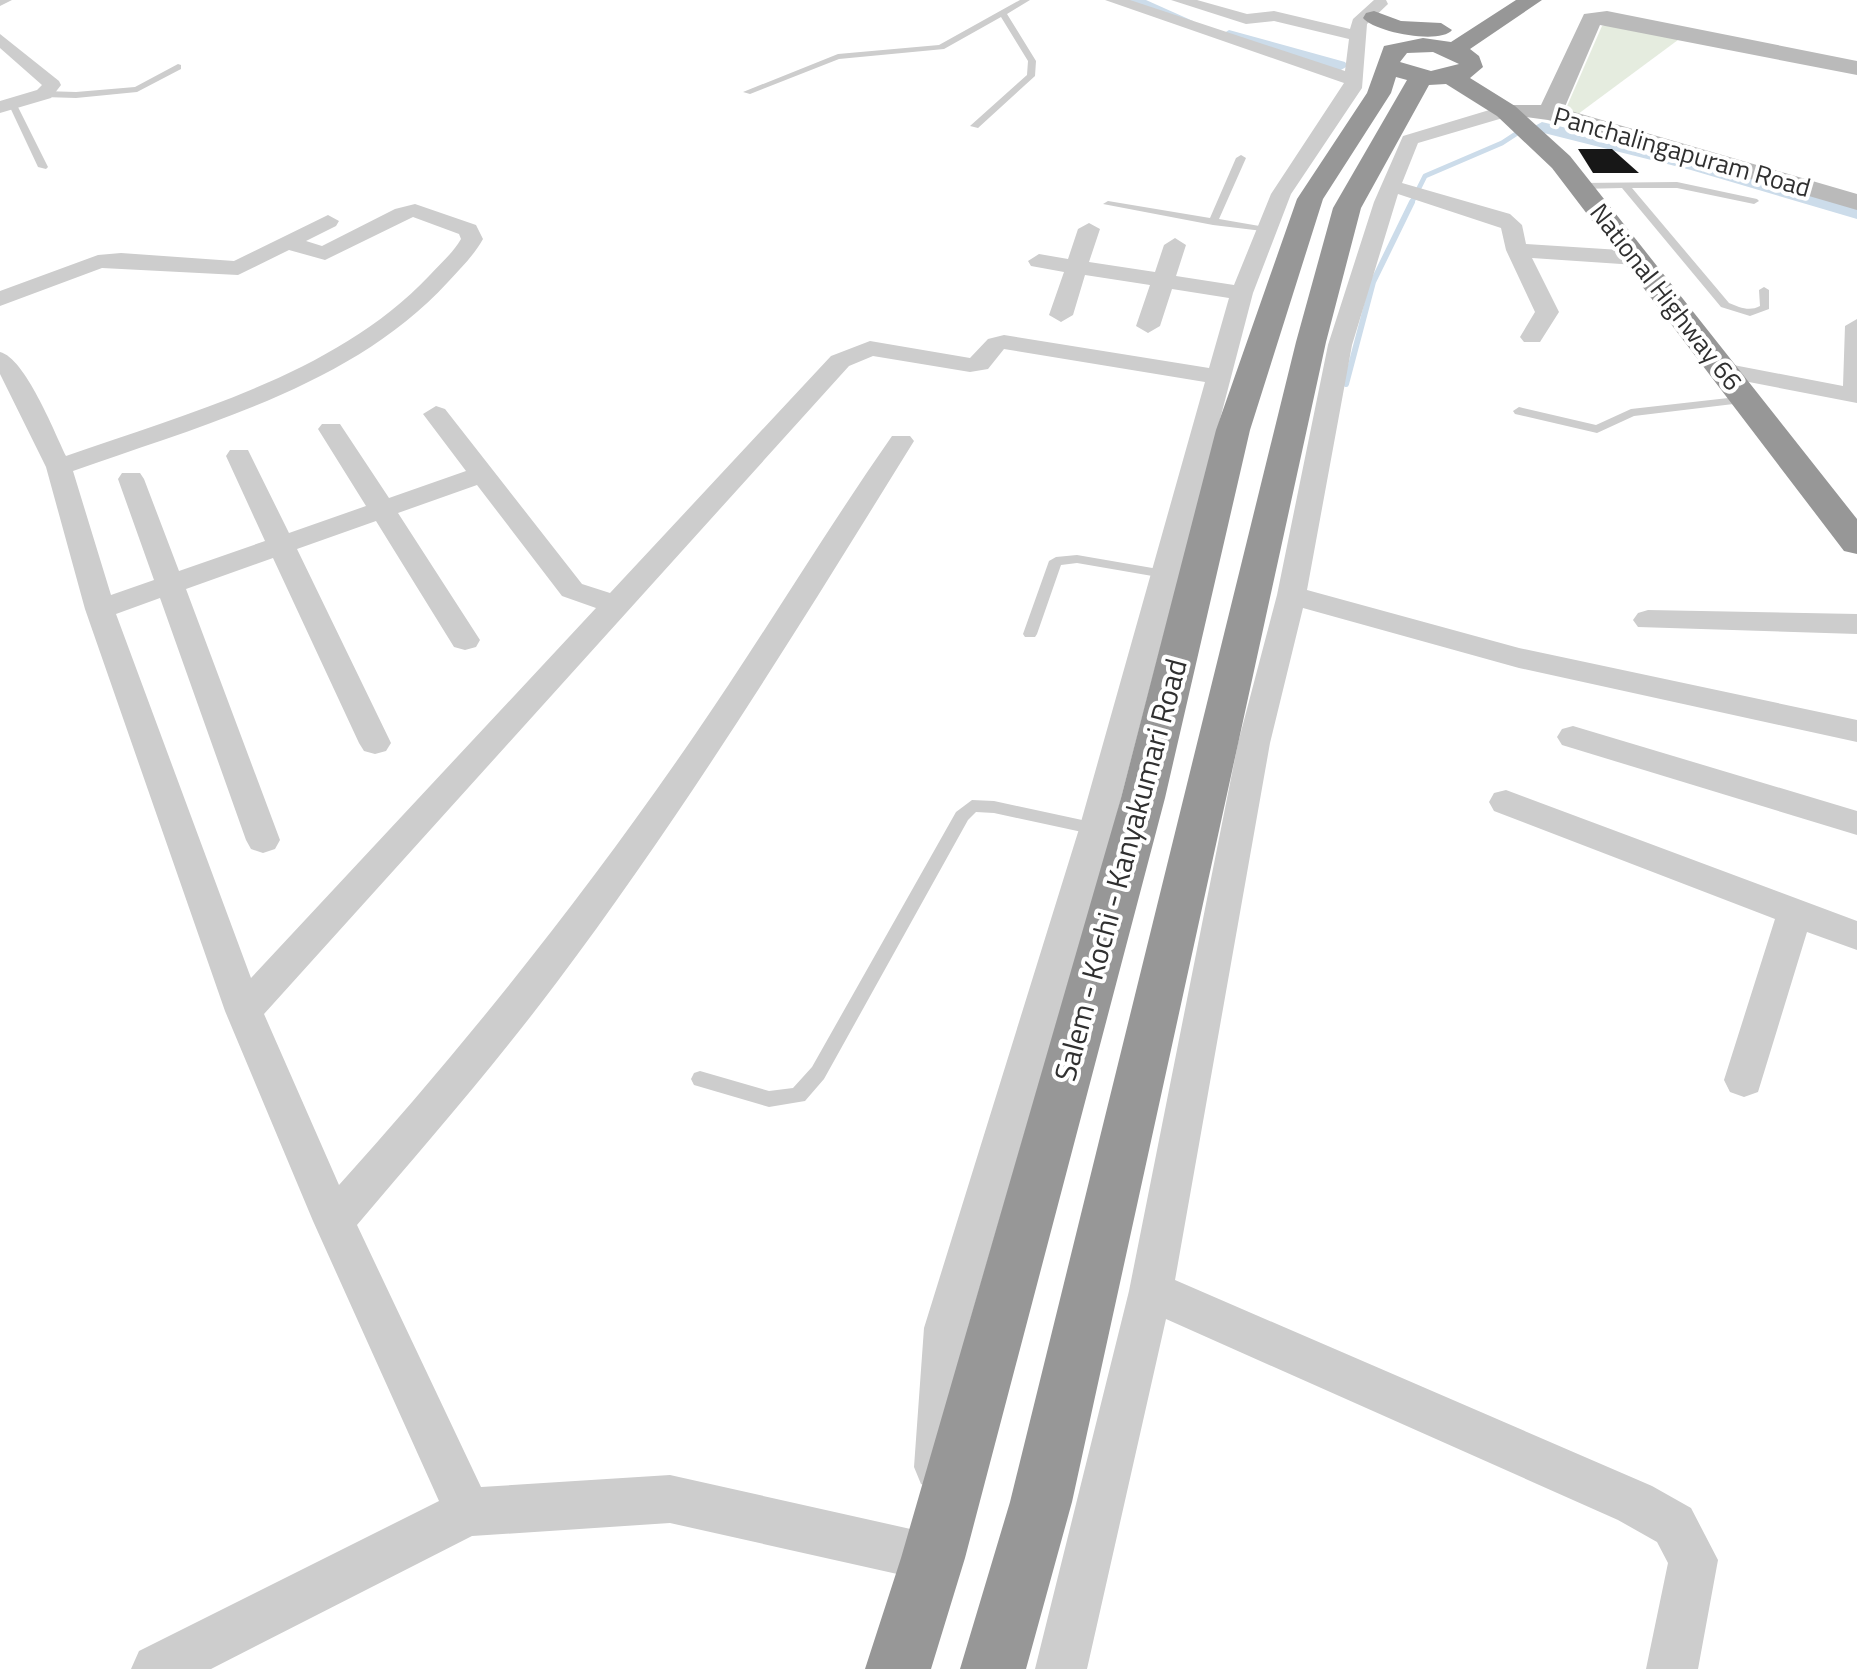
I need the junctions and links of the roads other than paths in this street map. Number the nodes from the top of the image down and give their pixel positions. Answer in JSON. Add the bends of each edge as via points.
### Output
{"nodes":[{"id":1,"x":1026,"y":0,"type":"edge"},
{"id":2,"x":1113,"y":0,"type":"edge"},
{"id":3,"x":1179,"y":0,"type":"edge"},
{"id":4,"x":1502,"y":0,"type":"edge"},
{"id":5,"x":1531,"y":0,"type":"edge"},
{"id":6,"x":1002,"y":12,"type":"junction"},
{"id":7,"x":1373,"y":15,"type":"edge"},
{"id":8,"x":1485,"y":29,"type":"junction"},
{"id":9,"x":0,"y":39,"type":"edge"},
{"id":10,"x":1414,"y":65,"type":"junction"},
{"id":11,"x":178,"y":67,"type":"dead end"},
{"id":12,"x":1857,"y":68,"type":"edge"},
{"id":13,"x":747,"y":92,"type":"dead end"},
{"id":14,"x":44,"y":94,"type":"junction"},
{"id":15,"x":6,"y":105,"type":"edge"},
{"id":16,"x":1501,"y":107,"type":"junction"},
{"id":17,"x":1550,"y":113,"type":"junction"},
{"id":18,"x":975,"y":126,"type":"dead end"},
{"id":19,"x":1241,"y":158,"type":"dead end"},
{"id":20,"x":43,"y":167,"type":"dead end"},
{"id":21,"x":1624,"y":185,"type":"junction"},
{"id":22,"x":1391,"y":186,"type":"junction"},
{"id":23,"x":1580,"y":186,"type":"junction"},
{"id":24,"x":1754,"y":201,"type":"dead end"},
{"id":25,"x":1857,"y":202,"type":"edge"},
{"id":26,"x":1108,"y":204,"type":"dead end"},
{"id":27,"x":328,"y":221,"type":"dead end"},
{"id":28,"x":1213,"y":222,"type":"junction"},
{"id":29,"x":1089,"y":229,"type":"dead end"},
{"id":30,"x":1267,"y":230,"type":"junction"},
{"id":31,"x":287,"y":243,"type":"junction"},
{"id":32,"x":1175,"y":245,"type":"dead end"},
{"id":33,"x":1517,"y":250,"type":"junction"},
{"id":34,"x":1636,"y":258,"type":"junction"},
{"id":35,"x":1039,"y":261,"type":"dead end"},
{"id":36,"x":1079,"y":266,"type":"junction"},
{"id":37,"x":1165,"y":280,"type":"junction"},
{"id":38,"x":1764,"y":290,"type":"dead end"},
{"id":39,"x":1242,"y":293,"type":"junction"},
{"id":40,"x":0,"y":299,"type":"edge"},
{"id":41,"x":1061,"y":315,"type":"dead end"},
{"id":42,"x":1148,"y":326,"type":"dead end"},
{"id":43,"x":1857,"y":326,"type":"edge"},
{"id":44,"x":1532,"y":337,"type":"dead end"},
{"id":45,"x":0,"y":359,"type":"edge"},
{"id":46,"x":1723,"y":370,"type":"junction"},
{"id":47,"x":1221,"y":377,"type":"junction"},
{"id":48,"x":1856,"y":396,"type":"edge"},
{"id":49,"x":1746,"y":400,"type":"junction"},
{"id":50,"x":1519,"y":411,"type":"dead end"},
{"id":51,"x":436,"y":414,"type":"dead end"},
{"id":52,"x":331,"y":429,"type":"dead end"},
{"id":53,"x":901,"y":441,"type":"dead end"},
{"id":54,"x":239,"y":456,"type":"dead end"},
{"id":55,"x":59,"y":467,"type":"junction"},
{"id":56,"x":481,"y":475,"type":"junction"},
{"id":57,"x":131,"y":479,"type":"dead end"},
{"id":58,"x":383,"y":509,"type":"junction"},
{"id":59,"x":1857,"y":543,"type":"edge"},
{"id":60,"x":281,"y":544,"type":"junction"},
{"id":61,"x":1164,"y":574,"type":"junction"},
{"id":62,"x":169,"y":582,"type":"junction"},
{"id":63,"x":1292,"y":595,"type":"junction"},
{"id":64,"x":617,"y":605,"type":"junction"},
{"id":65,"x":100,"y":609,"type":"junction"},
{"id":66,"x":1648,"y":620,"type":"dead end"},
{"id":67,"x":1857,"y":624,"type":"edge"},
{"id":68,"x":1030,"y":634,"type":"dead end"},
{"id":69,"x":465,"y":640,"type":"dead end"},
{"id":70,"x":1857,"y":731,"type":"edge"},
{"id":71,"x":1573,"y":737,"type":"dead end"},
{"id":72,"x":375,"y":743,"type":"dead end"},
{"id":73,"x":1506,"y":802,"type":"dead end"},
{"id":74,"x":1857,"y":823,"type":"edge"},
{"id":75,"x":1096,"y":829,"type":"junction"},
{"id":76,"x":263,"y":840,"type":"dead end"},
{"id":77,"x":1795,"y":913,"type":"junction"},
{"id":78,"x":1857,"y":936,"type":"edge"},
{"id":79,"x":244,"y":1011,"type":"junction"},
{"id":80,"x":700,"y":1079,"type":"dead end"},
{"id":81,"x":1744,"y":1080,"type":"dead end"},
{"id":82,"x":334,"y":1221,"type":"junction"},
{"id":83,"x":1151,"y":1291,"type":"junction"},
{"id":84,"x":468,"y":1512,"type":"junction"},
{"id":85,"x":933,"y":1558,"type":"junction"},
{"id":86,"x":157,"y":1669,"type":"edge"},
{"id":87,"x":898,"y":1669,"type":"edge"},
{"id":88,"x":993,"y":1669,"type":"edge"},
{"id":89,"x":1061,"y":1669,"type":"edge"},
{"id":90,"x":1672,"y":1669,"type":"edge"}],
"edges":[{"from":1,"to":6,"type":"lane"},
{"from":2,"to":10,"type":"street"},
{"from":3,"to":7,"type":"street","via":[[1246,19]]},
{"from":4,"to":10,"type":"highway"},
{"from":5,"to":8,"type":"highway"},
{"from":6,"to":13,"type":"lane","via":[[941,47],[838,57]]},
{"from":6,"to":18,"type":"lane","via":[[1032,61],[1031,76]]},
{"from":7,"to":10,"type":"street"},
{"from":7,"to":10,"type":"highway","via":[[1379,34]]},
{"from":7,"to":10,"type":"highway","via":[[1411,29]]},
{"from":8,"to":10,"type":"highway"},
{"from":8,"to":16,"type":"highway"},
{"from":9,"to":14,"type":"street","via":[[52,85]]},
{"from":10,"to":16,"type":"highway","name":"National Highway 66"},
{"from":10,"to":16,"type":"highway"},
{"from":10,"to":30,"type":"street","via":[[1353,88],[1281,194]]},
{"from":10,"to":85,"type":"highway","name":"Salem - Kochi - Kanyakumari Road","via":[[1310,199],[1233,430],[1143,798]]},
{"from":10,"to":88,"type":"highway","name":"Salem - Kochi - Kanyakumari Road","via":[[1347,208],[1311,342],[1041,1502]]},
{"from":11,"to":14,"type":"lane","via":[[137,89]]},
{"from":12,"to":17,"type":"street","via":[[1592,19]]},
{"from":14,"to":15,"type":"street"},
{"from":15,"to":20,"type":"lane"},
{"from":16,"to":17,"type":"street","name":"Panchalingapuram Road"},
{"from":16,"to":22,"type":"street","via":[[1478,121],[1430,129],[1410,140]]},
{"from":16,"to":23,"type":"highway","name":"National Highway 66"},
{"from":17,"to":25,"type":"street","name":"Panchalingapuram Road"},
{"from":19,"to":28,"type":"lane"},
{"from":21,"to":23,"type":"lane"},
{"from":21,"to":24,"type":"lane","via":[[1688,187]]},
{"from":21,"to":38,"type":"lane","via":[[1725,305],[1750,313],[1761,310]]},
{"from":22,"to":33,"type":"street","via":[[1502,219],[1511,225]]},
{"from":22,"to":63,"type":"street","via":[[1340,345]]},
{"from":23,"to":34,"type":"highway","name":"National Highway 66"},
{"from":26,"to":28,"type":"lane"},
{"from":27,"to":31,"type":"street"},
{"from":28,"to":30,"type":"lane"},
{"from":29,"to":36,"type":"street"},
{"from":30,"to":39,"type":"street"},
{"from":31,"to":40,"type":"street","via":[[226,269],[98,262]]},
{"from":31,"to":55,"type":"street","via":[[325,253],[415,210],[468,230],[472,239],[411,307],[332,359],[230,405]]},
{"from":32,"to":37,"type":"street"},
{"from":33,"to":34,"type":"street"},
{"from":33,"to":44,"type":"street","via":[[1547,312]]},
{"from":34,"to":46,"type":"highway","name":"National Highway 66"},
{"from":35,"to":36,"type":"street"},
{"from":36,"to":37,"type":"street"},
{"from":36,"to":41,"type":"street"},
{"from":37,"to":39,"type":"street"},
{"from":37,"to":42,"type":"street"},
{"from":39,"to":47,"type":"street"},
{"from":43,"to":48,"type":"street"},
{"from":45,"to":55,"type":"street"},
{"from":46,"to":48,"type":"street"},
{"from":46,"to":49,"type":"highway","name":"National Highway 66"},
{"from":47,"to":61,"type":"street"},
{"from":47,"to":64,"type":"street","via":[[1017,343],[996,344],[979,364],[970,365],[889,350],[855,352],[840,361]]},
{"from":49,"to":50,"type":"lane","via":[[1631,413],[1597,429]]},
{"from":49,"to":59,"type":"highway","name":"National Highway 66"},
{"from":51,"to":56,"type":"street"},
{"from":52,"to":58,"type":"street"},
{"from":53,"to":82,"type":"street","via":[[745,689],[619,870],[489,1043]]},
{"from":54,"to":60,"type":"street"},
{"from":55,"to":65,"type":"street"},
{"from":56,"to":58,"type":"street"},
{"from":56,"to":64,"type":"street","via":[[572,590]]},
{"from":57,"to":62,"type":"street"},
{"from":58,"to":60,"type":"street"},
{"from":58,"to":69,"type":"street"},
{"from":60,"to":62,"type":"street"},
{"from":60,"to":72,"type":"street"},
{"from":61,"to":68,"type":"lane","via":[[1077,559],[1056,561]]},
{"from":61,"to":75,"type":"street"},
{"from":62,"to":65,"type":"street"},
{"from":62,"to":76,"type":"street"},
{"from":63,"to":70,"type":"street","via":[[1519,658]]},
{"from":63,"to":83,"type":"street","via":[[1254,743]]},
{"from":64,"to":79,"type":"street"},
{"from":65,"to":79,"type":"street"},
{"from":66,"to":67,"type":"street"},
{"from":71,"to":74,"type":"street"},
{"from":73,"to":77,"type":"street"},
{"from":75,"to":80,"type":"lane","via":[[972,806],[818,1073],[798,1095],[769,1099]]},
{"from":75,"to":85,"type":"street","via":[[946,1328]]},
{"from":77,"to":78,"type":"street"},
{"from":77,"to":81,"type":"street"},
{"from":79,"to":82,"type":"street"},
{"from":82,"to":84,"type":"street"},
{"from":83,"to":89,"type":"street"},
{"from":83,"to":90,"type":"street","via":[[1635,1503],[1674,1525],[1693,1560]]},
{"from":84,"to":85,"type":"street","via":[[670,1499]]},
{"from":84,"to":86,"type":"street"},
{"from":85,"to":87,"type":"highway","name":"Salem - Kochi - Kanyakumari Road"}]}
